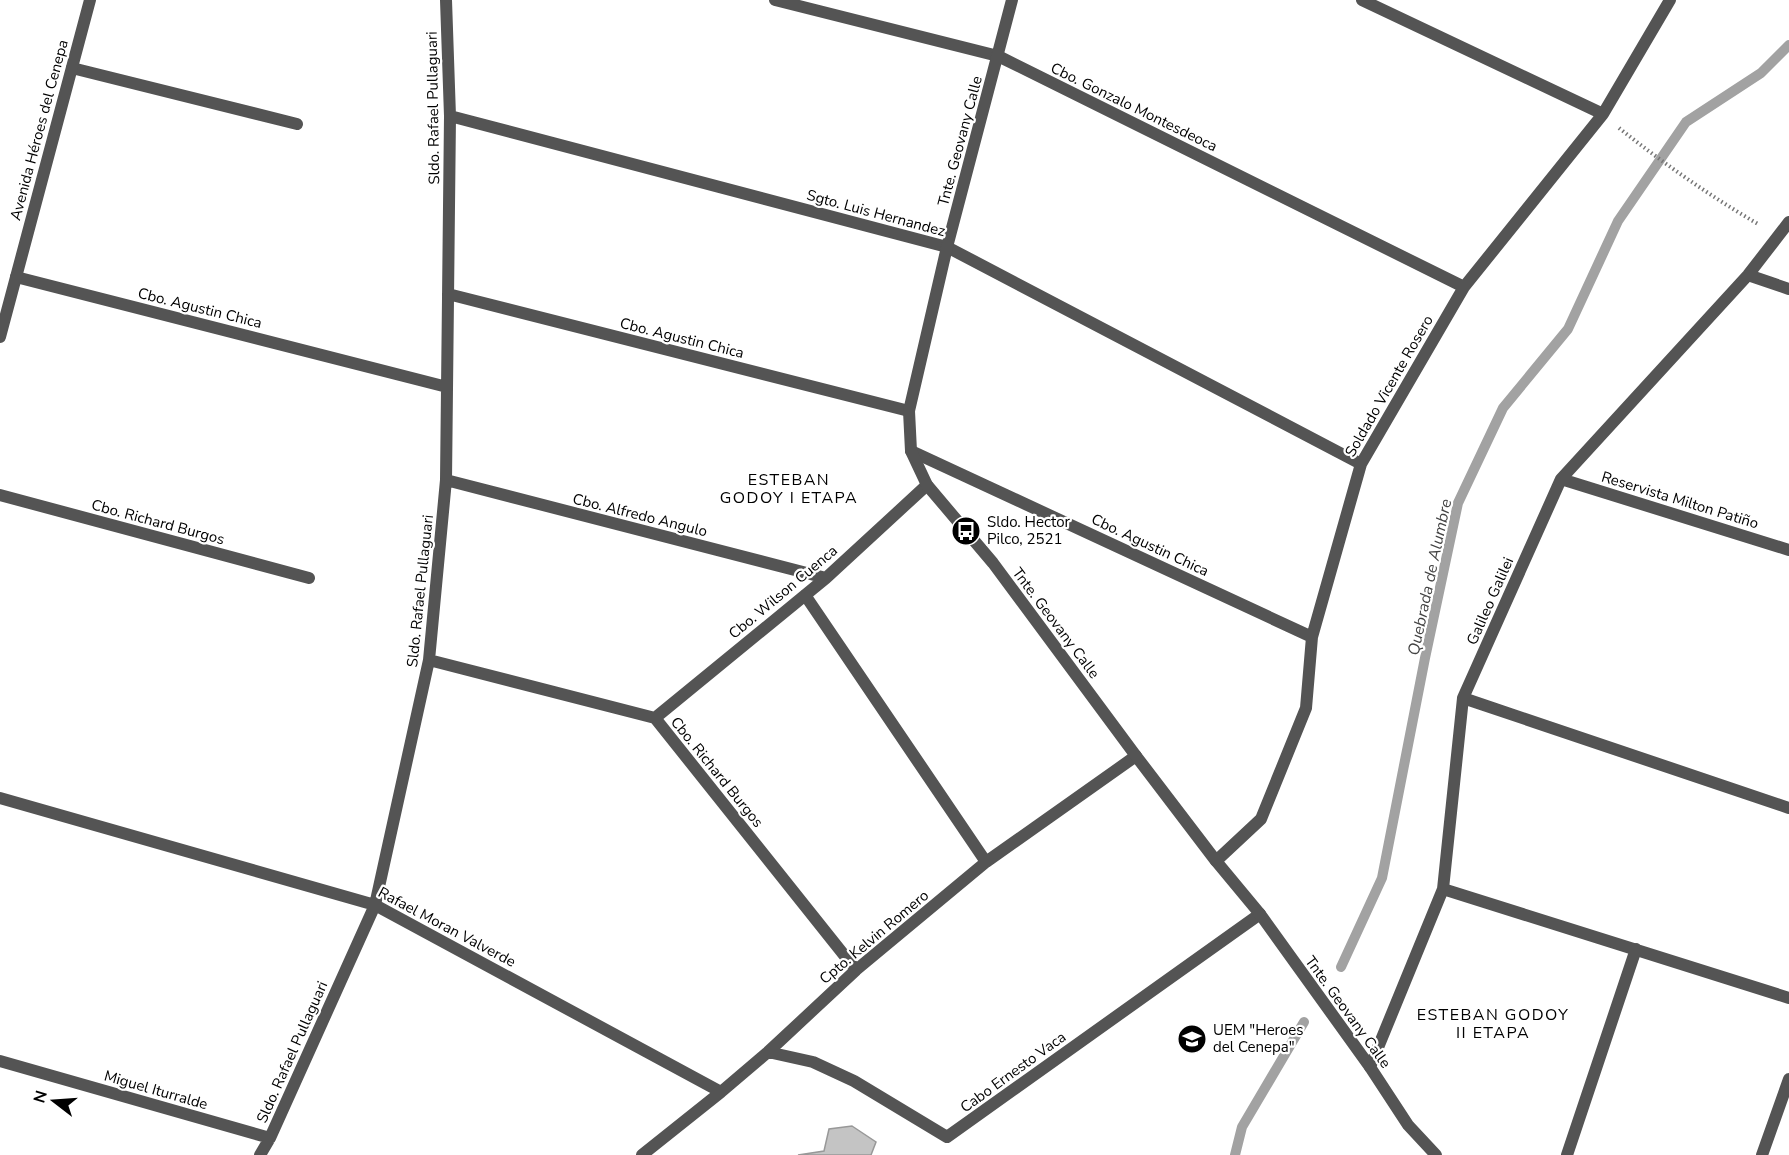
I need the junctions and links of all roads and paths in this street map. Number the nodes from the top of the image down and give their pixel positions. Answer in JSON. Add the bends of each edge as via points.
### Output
{"nodes":[{"id":1,"x":90,"y":0,"type":"edge"},
{"id":2,"x":446,"y":0,"type":"edge"},
{"id":3,"x":775,"y":0,"type":"edge"},
{"id":4,"x":1012,"y":0,"type":"edge"},
{"id":5,"x":1362,"y":0,"type":"edge"},
{"id":6,"x":1670,"y":0,"type":"edge"},
{"id":7,"x":998,"y":56,"type":"junction"},
{"id":8,"x":72,"y":68,"type":"junction"},
{"id":9,"x":1603,"y":114,"type":"junction"},
{"id":10,"x":450,"y":116,"type":"junction"},
{"id":11,"x":297,"y":124,"type":"dead end"},
{"id":12,"x":1640,"y":144,"type":"dead end"},
{"id":13,"x":1734,"y":210,"type":"dead end"},
{"id":14,"x":1789,"y":222,"type":"edge"},
{"id":15,"x":947,"y":247,"type":"junction"},
{"id":16,"x":1748,"y":275,"type":"junction"},
{"id":17,"x":16,"y":277,"type":"junction"},
{"id":18,"x":1464,"y":287,"type":"junction"},
{"id":19,"x":1789,"y":289,"type":"edge"},
{"id":20,"x":448,"y":294,"type":"junction"},
{"id":21,"x":0,"y":338,"type":"edge"},
{"id":22,"x":447,"y":387,"type":"junction"},
{"id":23,"x":909,"y":411,"type":"junction"},
{"id":24,"x":911,"y":451,"type":"junction"},
{"id":25,"x":1361,"y":464,"type":"junction"},
{"id":26,"x":1561,"y":479,"type":"junction"},
{"id":27,"x":446,"y":480,"type":"junction"},
{"id":28,"x":927,"y":485,"type":"junction"},
{"id":29,"x":0,"y":495,"type":"edge"},
{"id":30,"x":1789,"y":550,"type":"edge"},
{"id":31,"x":309,"y":578,"type":"dead end"},
{"id":32,"x":826,"y":578,"type":"junction"},
{"id":33,"x":805,"y":595,"type":"junction"},
{"id":34,"x":1312,"y":637,"type":"junction"},
{"id":35,"x":429,"y":660,"type":"junction"},
{"id":36,"x":1463,"y":698,"type":"junction"},
{"id":37,"x":655,"y":718,"type":"junction"},
{"id":38,"x":1136,"y":756,"type":"junction"},
{"id":39,"x":0,"y":798,"type":"edge"},
{"id":40,"x":1789,"y":808,"type":"edge"},
{"id":41,"x":1216,"y":861,"type":"junction"},
{"id":42,"x":986,"y":862,"type":"junction"},
{"id":43,"x":1443,"y":889,"type":"junction"},
{"id":44,"x":375,"y":904,"type":"junction"},
{"id":45,"x":1260,"y":914,"type":"junction"},
{"id":46,"x":1636,"y":949,"type":"junction"},
{"id":47,"x":856,"y":970,"type":"junction"},
{"id":48,"x":1789,"y":998,"type":"edge"},
{"id":49,"x":768,"y":1052,"type":"junction"},
{"id":50,"x":0,"y":1061,"type":"edge"},
{"id":51,"x":1370,"y":1067,"type":"junction"},
{"id":52,"x":1789,"y":1079,"type":"edge"},
{"id":53,"x":721,"y":1092,"type":"junction"},
{"id":54,"x":270,"y":1138,"type":"junction"},
{"id":55,"x":260,"y":1155,"type":"edge"},
{"id":56,"x":642,"y":1155,"type":"edge"},
{"id":57,"x":1436,"y":1155,"type":"edge"},
{"id":58,"x":1567,"y":1155,"type":"edge"},
{"id":59,"x":1762,"y":1155,"type":"edge"}],
"edges":[{"from":1,"to":8,"type":"street","name":"Avenida Héroes del Cenepa"},
{"from":2,"to":10,"type":"street","name":"Sldo. Rafael Pullaguari"},
{"from":3,"to":7,"type":"street","name":"Cbo. Gonzalo Montesdeoca"},
{"from":4,"to":7,"type":"street","name":"Tnte. Geovany Calle"},
{"from":5,"to":9,"type":"street"},
{"from":6,"to":9,"type":"street","name":"Soldado Vicente Rosero"},
{"from":7,"to":15,"type":"street","name":"Tnte. Geovany Calle"},
{"from":7,"to":18,"type":"street","name":"Cbo. Gonzalo Montesdeoca"},
{"from":8,"to":11,"type":"street"},
{"from":8,"to":17,"type":"street","name":"Avenida Héroes del Cenepa"},
{"from":9,"to":18,"type":"street","name":"Soldado Vicente Rosero"},
{"from":10,"to":15,"type":"street","name":"Sgto. Luis Hernandez"},
{"from":10,"to":20,"type":"street","name":"Sldo. Rafael Pullaguari"},
{"from":12,"to":13,"type":"path"},
{"from":14,"to":16,"type":"street","name":"Galileo Galilei"},
{"from":15,"to":23,"type":"street","name":"Tnte. Geovany Calle"},
{"from":15,"to":25,"type":"street","name":"Sgto. Luis Hernandez"},
{"from":16,"to":19,"type":"street"},
{"from":16,"to":26,"type":"street","name":"Galileo Galilei"},
{"from":17,"to":21,"type":"street","name":"Avenida Héroes del Cenepa"},
{"from":17,"to":22,"type":"street","name":"Cbo. Agustin Chica"},
{"from":18,"to":25,"type":"street","name":"Soldado Vicente Rosero"},
{"from":20,"to":22,"type":"street","name":"Sldo. Rafael Pullaguari"},
{"from":20,"to":23,"type":"street","name":"Cbo. Agustin Chica"},
{"from":22,"to":27,"type":"street","name":"Sldo. Rafael Pullaguari"},
{"from":23,"to":24,"type":"street","name":"Tnte. Geovany Calle"},
{"from":24,"to":28,"type":"street","name":"Tnte. Geovany Calle"},
{"from":24,"to":34,"type":"street","name":"Cbo. Agustin Chica"},
{"from":25,"to":34,"type":"street","name":"Soldado Vicente Rosero"},
{"from":26,"to":30,"type":"street","name":"Reservista Milton Patiño"},
{"from":26,"to":36,"type":"street","name":"Galileo Galilei"},
{"from":27,"to":32,"type":"street","name":"Cbo. Alfredo Angulo"},
{"from":27,"to":35,"type":"street","name":"Sldo. Rafael Pullaguari"},
{"from":28,"to":32,"type":"street","name":"Cbo. Wilson Cuenca"},
{"from":28,"to":38,"type":"street","name":"Tnte. Geovany Calle","via":[[993,563]]},
{"from":29,"to":31,"type":"street","name":"Cbo. Richard Burgos"},
{"from":32,"to":33,"type":"street","name":"Cbo. Wilson Cuenca"},
{"from":33,"to":37,"type":"street","name":"Cbo. Wilson Cuenca"},
{"from":33,"to":42,"type":"street"},
{"from":34,"to":41,"type":"street","name":"Soldado Vicente Rosero","via":[[1306,708],[1261,819]]},
{"from":35,"to":37,"type":"street","name":"Cbo. Richard Burgos"},
{"from":35,"to":44,"type":"street","name":"Sldo. Rafael Pullaguari"},
{"from":36,"to":40,"type":"street"},
{"from":36,"to":43,"type":"street","name":"Galileo Galilei"},
{"from":37,"to":47,"type":"street","name":"Cbo. Richard Burgos"},
{"from":38,"to":41,"type":"street","name":"Tnte. Geovany Calle"},
{"from":38,"to":42,"type":"street","name":"Cpto. Kelvin Romero"},
{"from":39,"to":44,"type":"street","name":"Rafael Moran Valverde"},
{"from":41,"to":45,"type":"street","name":"Tnte. Geovany Calle"},
{"from":42,"to":47,"type":"street","name":"Cpto. Kelvin Romero"},
{"from":43,"to":46,"type":"street"},
{"from":43,"to":51,"type":"street","name":"Galileo Galilei"},
{"from":44,"to":53,"type":"street","name":"Rafael Moran Valverde"},
{"from":44,"to":54,"type":"street","name":"Sldo. Rafael Pullaguari"},
{"from":45,"to":49,"type":"street","name":"Cabo Ernesto Vaca","via":[[947,1137],[854,1081],[813,1062]]},
{"from":45,"to":51,"type":"street","name":"Tnte. Geovany Calle"},
{"from":46,"to":48,"type":"street"},
{"from":46,"to":58,"type":"street"},
{"from":47,"to":49,"type":"street","name":"Cpto. Kelvin Romero"},
{"from":49,"to":53,"type":"street","name":"Cpto. Kelvin Romero"},
{"from":50,"to":54,"type":"street","name":"Miguel Iturralde"},
{"from":51,"to":57,"type":"street","name":"Tnte. Geovany Calle","via":[[1408,1125]]},
{"from":52,"to":59,"type":"street"},
{"from":53,"to":56,"type":"street","name":"Cpto. Kelvin Romero"},
{"from":54,"to":55,"type":"street","name":"Sldo. Rafael Pullaguari"}]}
